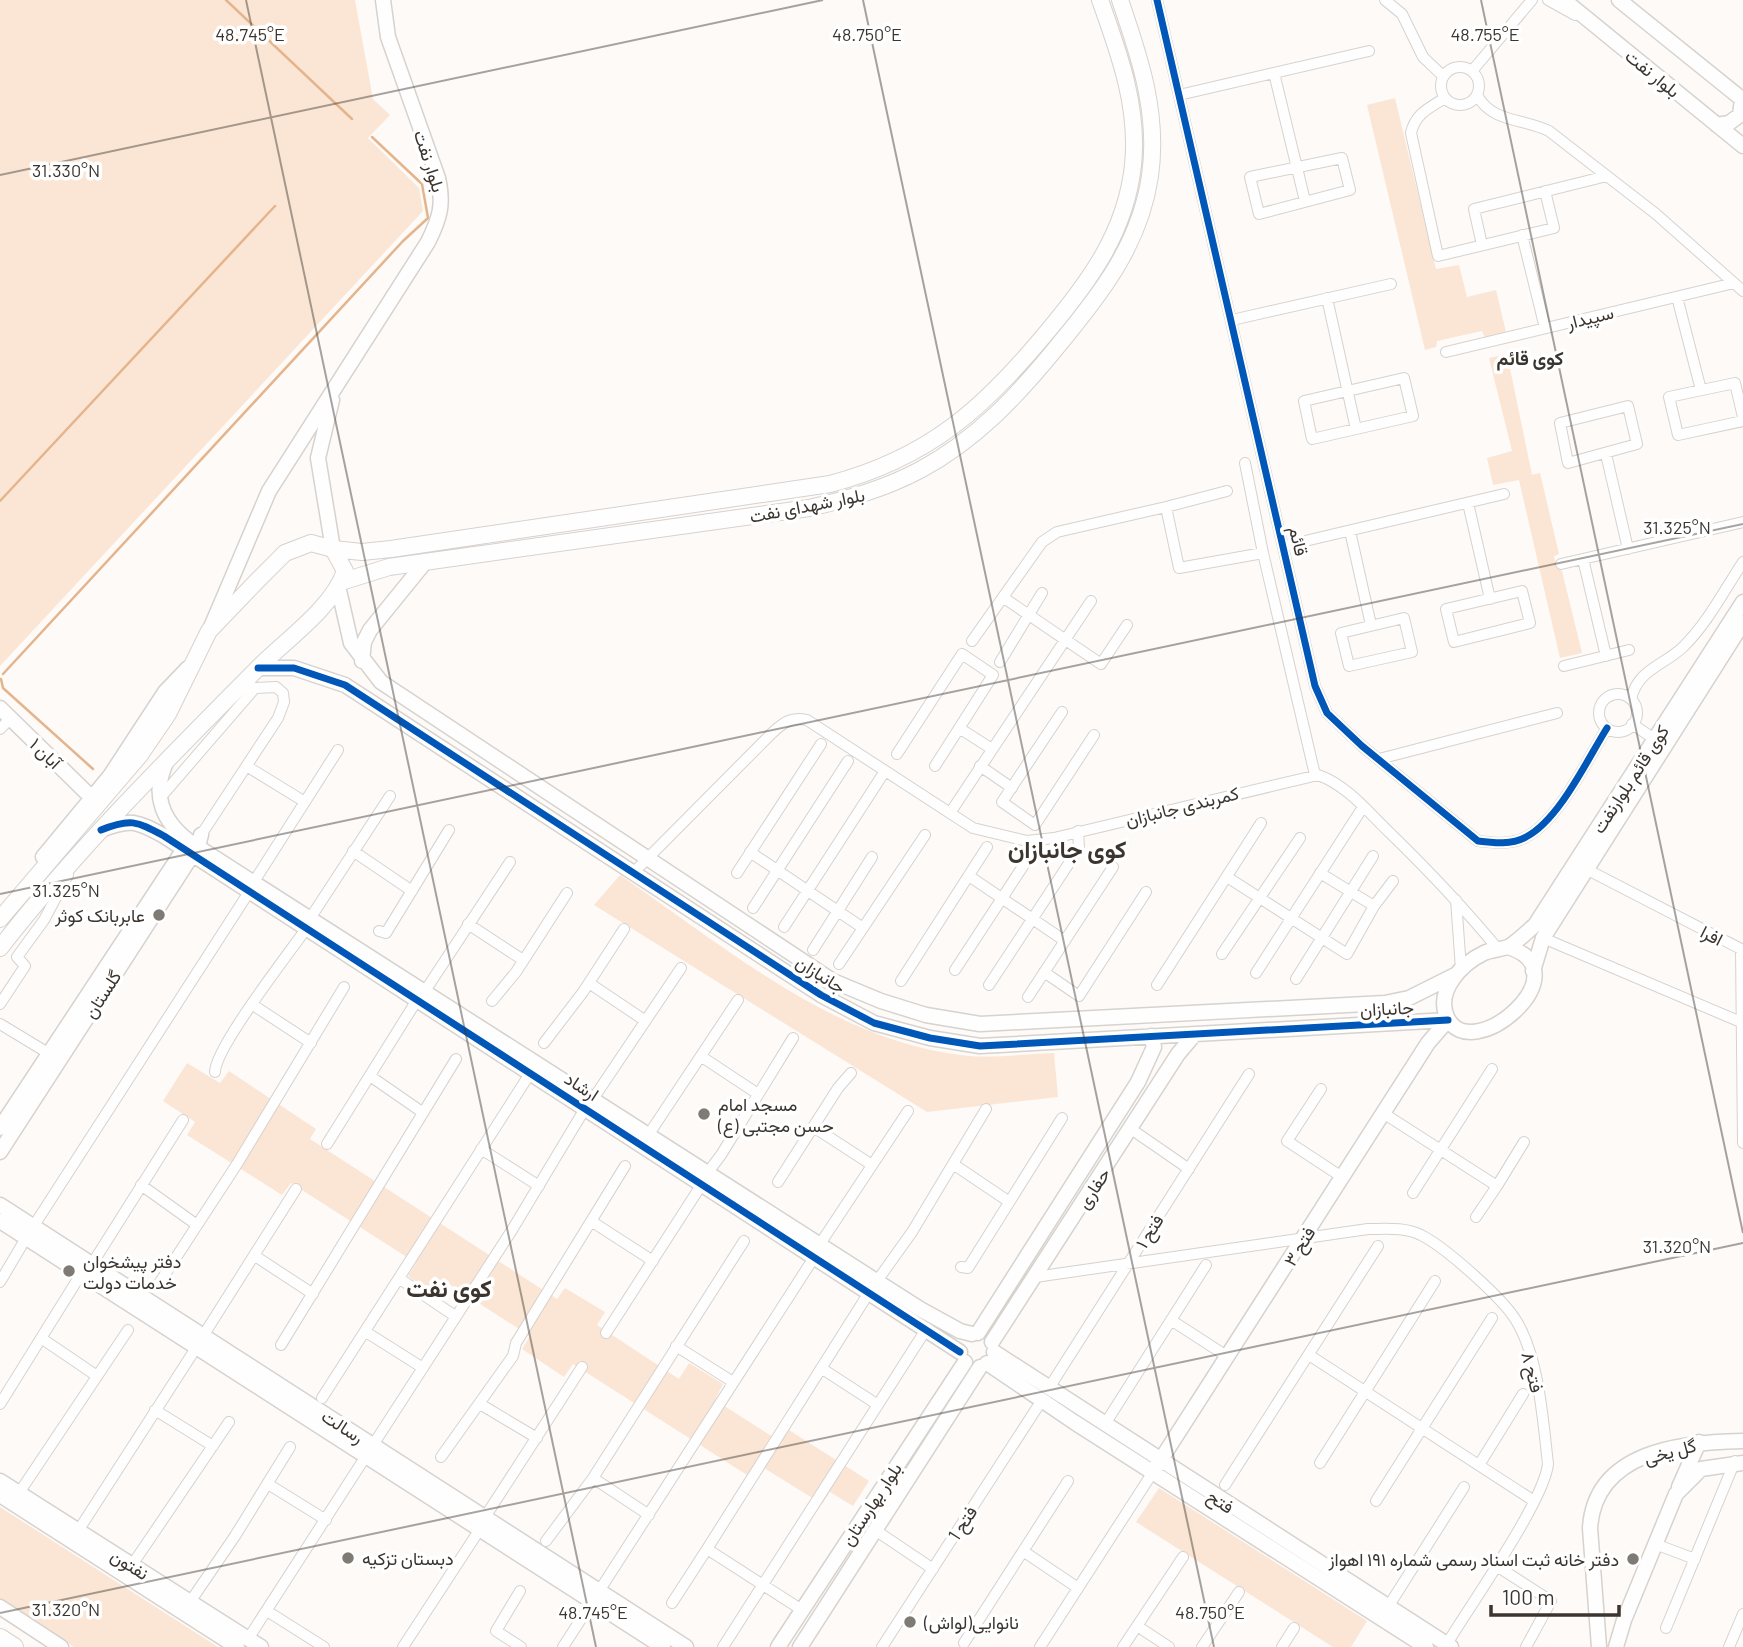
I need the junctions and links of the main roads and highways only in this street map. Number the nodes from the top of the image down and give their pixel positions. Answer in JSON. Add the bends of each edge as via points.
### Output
{"nodes":[{"id":1,"x":1100,"y":0,"type":"edge"},
{"id":2,"x":1119,"y":0,"type":"edge"},
{"id":3,"x":333,"y":549,"type":"junction"},
{"id":4,"x":340,"y":584,"type":"junction"},
{"id":5,"x":0,"y":919,"type":"edge"},
{"id":6,"x":0,"y":948,"type":"edge"},
{"id":7,"x":0,"y":1638,"type":"edge"},
{"id":8,"x":14,"y":1647,"type":"edge"}],
"edges":[{"from":1,"to":3,"type":"main road","name":"بلوار شهدای نفت","via":[[1131,103],[1133,163],[1122,214],[1106,253],[1075,299],[1012,376],[952,427],[875,470],[830,484],[391,549]]},
{"from":2,"to":4,"type":"main road","name":"بلوار شهدای نفت","via":[[1141,62],[1151,119],[1150,174],[1141,215],[1124,257],[1101,293],[1033,377],[984,427],[919,471],[847,499],[389,567]]},
{"from":3,"to":4,"type":"main road","via":[[345,571]]},
{"from":3,"to":5,"type":"main road","name":"بلوار شهدای نفت","via":[[311,542],[293,548],[209,631],[168,714],[141,755]]},
{"from":4,"to":6,"type":"main road","via":[[101,830]]},
{"from":7,"to":8,"type":"highway"}]}
